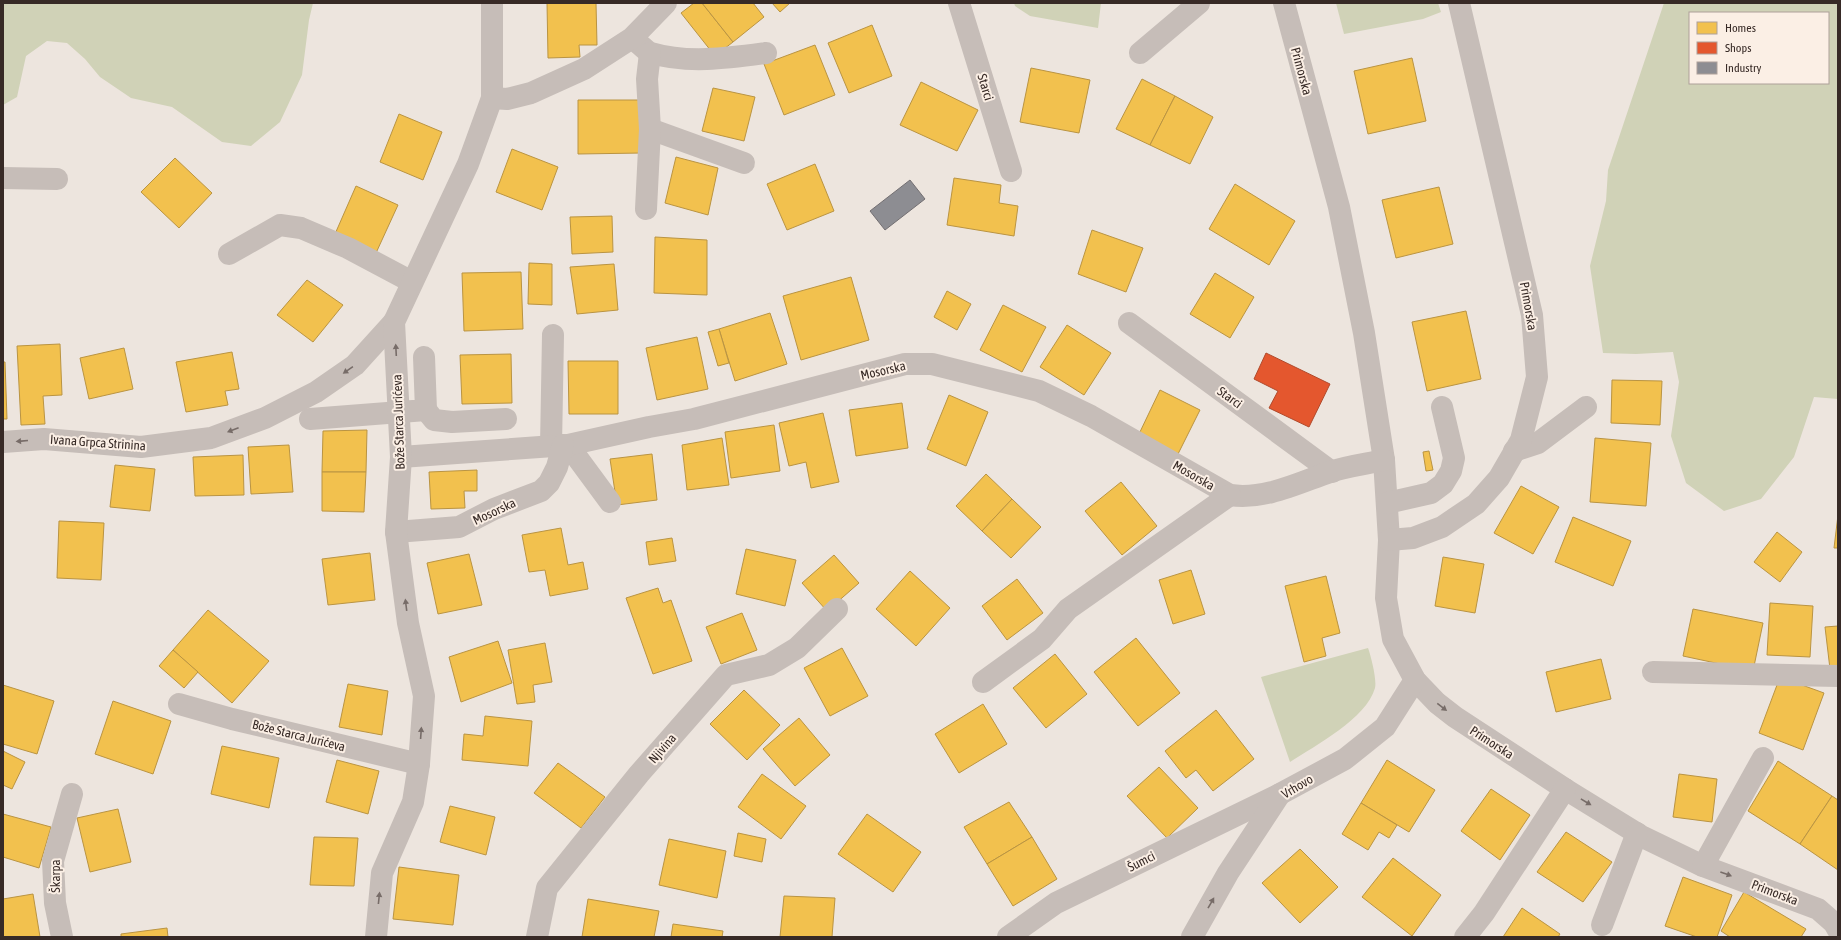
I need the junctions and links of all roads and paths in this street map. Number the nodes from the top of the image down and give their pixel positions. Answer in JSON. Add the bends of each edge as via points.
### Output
{"nodes":[{"id":1,"x":492,"y":3,"type":"edge"},
{"id":2,"x":666,"y":3,"type":"edge"},
{"id":3,"x":959,"y":3,"type":"edge"},
{"id":4,"x":1199,"y":3,"type":"edge"},
{"id":5,"x":1284,"y":3,"type":"edge"},
{"id":6,"x":1459,"y":3,"type":"edge"},
{"id":7,"x":632,"y":38,"type":"junction"},
{"id":8,"x":650,"y":53,"type":"junction"},
{"id":9,"x":766,"y":53,"type":"dead end"},
{"id":10,"x":1140,"y":53,"type":"dead end"},
{"id":11,"x":492,"y":98,"type":"junction"},
{"id":12,"x":650,"y":128,"type":"junction"},
{"id":13,"x":744,"y":163,"type":"dead end"},
{"id":14,"x":1011,"y":171,"type":"dead end"},
{"id":15,"x":3,"y":178,"type":"edge"},
{"id":16,"x":57,"y":179,"type":"dead end"},
{"id":17,"x":646,"y":209,"type":"dead end"},
{"id":18,"x":228,"y":254,"type":"dead end"},
{"id":19,"x":412,"y":282,"type":"junction"},
{"id":20,"x":394,"y":322,"type":"junction"},
{"id":21,"x":1128,"y":323,"type":"dead end"},
{"id":22,"x":553,"y":335,"type":"dead end"},
{"id":23,"x":424,"y":357,"type":"dead end"},
{"id":24,"x":1442,"y":407,"type":"dead end"},
{"id":25,"x":1586,"y":407,"type":"dead end"},
{"id":26,"x":426,"y":410,"type":"junction"},
{"id":27,"x":399,"y":412,"type":"junction"},
{"id":28,"x":310,"y":419,"type":"dead end"},
{"id":29,"x":506,"y":420,"type":"dead end"},
{"id":30,"x":3,"y":442,"type":"edge"},
{"id":31,"x":561,"y":446,"type":"junction"},
{"id":32,"x":1514,"y":451,"type":"junction"},
{"id":33,"x":401,"y":457,"type":"junction"},
{"id":34,"x":1384,"y":460,"type":"junction"},
{"id":35,"x":1332,"y":472,"type":"junction"},
{"id":36,"x":1230,"y":495,"type":"junction"},
{"id":37,"x":610,"y":502,"type":"dead end"},
{"id":38,"x":1387,"y":503,"type":"junction"},
{"id":39,"x":396,"y":532,"type":"junction"},
{"id":40,"x":1389,"y":540,"type":"junction"},
{"id":41,"x":837,"y":610,"type":"dead end"},
{"id":42,"x":1653,"y":672,"type":"dead end"},
{"id":43,"x":1838,"y":676,"type":"edge"},
{"id":44,"x":1415,"y":680,"type":"junction"},
{"id":45,"x":983,"y":682,"type":"dead end"},
{"id":46,"x":179,"y":704,"type":"dead end"},
{"id":47,"x":1763,"y":758,"type":"dead end"},
{"id":48,"x":419,"y":764,"type":"junction"},
{"id":49,"x":1565,"y":789,"type":"junction"},
{"id":50,"x":72,"y":794,"type":"dead end"},
{"id":51,"x":1280,"y":794,"type":"junction"},
{"id":52,"x":1637,"y":833,"type":"junction"},
{"id":53,"x":1704,"y":866,"type":"junction"},
{"id":54,"x":1602,"y":924,"type":"dead end"},
{"id":55,"x":1838,"y":930,"type":"edge"},
{"id":56,"x":1197,"y":936,"type":"edge"},
{"id":57,"x":62,"y":937,"type":"edge"},
{"id":58,"x":376,"y":937,"type":"edge"},
{"id":59,"x":537,"y":937,"type":"edge"},
{"id":60,"x":1008,"y":937,"type":"edge"},
{"id":61,"x":1465,"y":937,"type":"edge"}],
"edges":[{"from":1,"to":11,"type":"street","name":"Bože Starca Jurićeva"},
{"from":2,"to":7,"type":"street"},
{"from":3,"to":14,"type":"street","name":"Starci"},
{"from":4,"to":10,"type":"street"},
{"from":5,"to":34,"type":"street","name":"Primorska","via":[[1339,207],[1364,333]]},
{"from":6,"to":32,"type":"street","name":"Primorska","via":[[1532,315],[1536,377],[1521,440]]},
{"from":7,"to":8,"type":"street"},
{"from":7,"to":11,"type":"street","via":[[584,69],[531,93],[507,99]]},
{"from":8,"to":9,"type":"street","via":[[683,58],[722,59]]},
{"from":8,"to":12,"type":"street","via":[[647,80]]},
{"from":11,"to":19,"type":"street","name":"Bože Starca Jurićeva","via":[[468,164]]},
{"from":12,"to":13,"type":"street"},
{"from":12,"to":17,"type":"street"},
{"from":15,"to":16,"type":"street"},
{"from":18,"to":19,"type":"street","via":[[280,225],[301,228],[348,248]]},
{"from":19,"to":20,"type":"street","name":"Bože Starca Jurićeva"},
{"from":27,"to":20,"type":"street","name":"Bože Starca Jurićeva","one_way":true},
{"from":20,"to":30,"type":"street","name":"Ivana Grpca Strinina","one_way":true,"via":[[355,365],[316,392],[265,418],[211,438],[141,447],[44,439]]},
{"from":21,"to":35,"type":"street","name":"Starci"},
{"from":22,"to":31,"type":"street"},
{"from":23,"to":26,"type":"street"},
{"from":24,"to":38,"type":"street","via":[[1454,458],[1451,471],[1443,484],[1431,494]]},
{"from":25,"to":32,"type":"street","via":[[1538,443]]},
{"from":26,"to":27,"type":"street"},
{"from":26,"to":29,"type":"street","via":[[434,420]]},
{"from":27,"to":28,"type":"street"},
{"from":27,"to":33,"type":"street","name":"Bože Starca Jurićeva"},
{"from":31,"to":33,"type":"street","name":"Mosorska"},
{"from":31,"to":36,"type":"street","name":"Mosorska","via":[[649,426],[694,419],[905,364],[932,364],[1040,391],[1091,416]]},
{"from":31,"to":37,"type":"street"},
{"from":31,"to":39,"type":"street","name":"Mosorska","via":[[557,467],[549,483],[541,490],[494,509],[459,527]]},
{"from":32,"to":40,"type":"street","name":"Primorska","via":[[1499,478],[1476,504],[1442,527],[1413,538]]},
{"from":33,"to":39,"type":"street","name":"Bože Starca Jurićeva"},
{"from":34,"to":35,"type":"street","name":"Mosorska"},
{"from":34,"to":38,"type":"street","name":"Primorska"},
{"from":35,"to":36,"type":"street","name":"Mosorska","via":[[1285,489],[1244,497]]},
{"from":36,"to":45,"type":"street","name":"Mosorska","via":[[1068,609],[1042,639]]},
{"from":38,"to":40,"type":"street","name":"Primorska"},
{"from":48,"to":39,"type":"street","name":"Bože Starca Jurićeva","one_way":true,"via":[[424,696],[408,623]]},
{"from":40,"to":44,"type":"street","name":"Primorska","via":[[1386,598],[1393,639]]},
{"from":41,"to":59,"type":"street","name":"Njivina","via":[[797,648],[769,665],[726,675],[639,774],[547,888]]},
{"from":42,"to":43,"type":"street"},
{"from":44,"to":49,"type":"street","name":"Primorska","one_way":true,"via":[[1455,717]]},
{"from":44,"to":51,"type":"street","name":"Vrhovo","via":[[1385,727],[1345,759]]},
{"from":46,"to":48,"type":"street","name":"Bože Starca Jurićeva"},
{"from":47,"to":53,"type":"street"},
{"from":58,"to":48,"type":"street","name":"Bože Starca Jurićeva","one_way":true,"via":[[382,873],[413,802]]},
{"from":49,"to":52,"type":"street","name":"Primorska","one_way":true},
{"from":49,"to":61,"type":"street","via":[[1484,913]]},
{"from":50,"to":57,"type":"street","name":"Škarpa","via":[[53,861],[55,903]]},
{"from":56,"to":51,"type":"street","name":"Vrhovo","one_way":true,"via":[[1228,873]]},
{"from":51,"to":60,"type":"street","name":"Šumci","via":[[1056,903]]},
{"from":52,"to":53,"type":"street","name":"Primorska"},
{"from":52,"to":54,"type":"street"},
{"from":53,"to":55,"type":"street","name":"Primorska","one_way":true,"via":[[1818,909]]}]}
